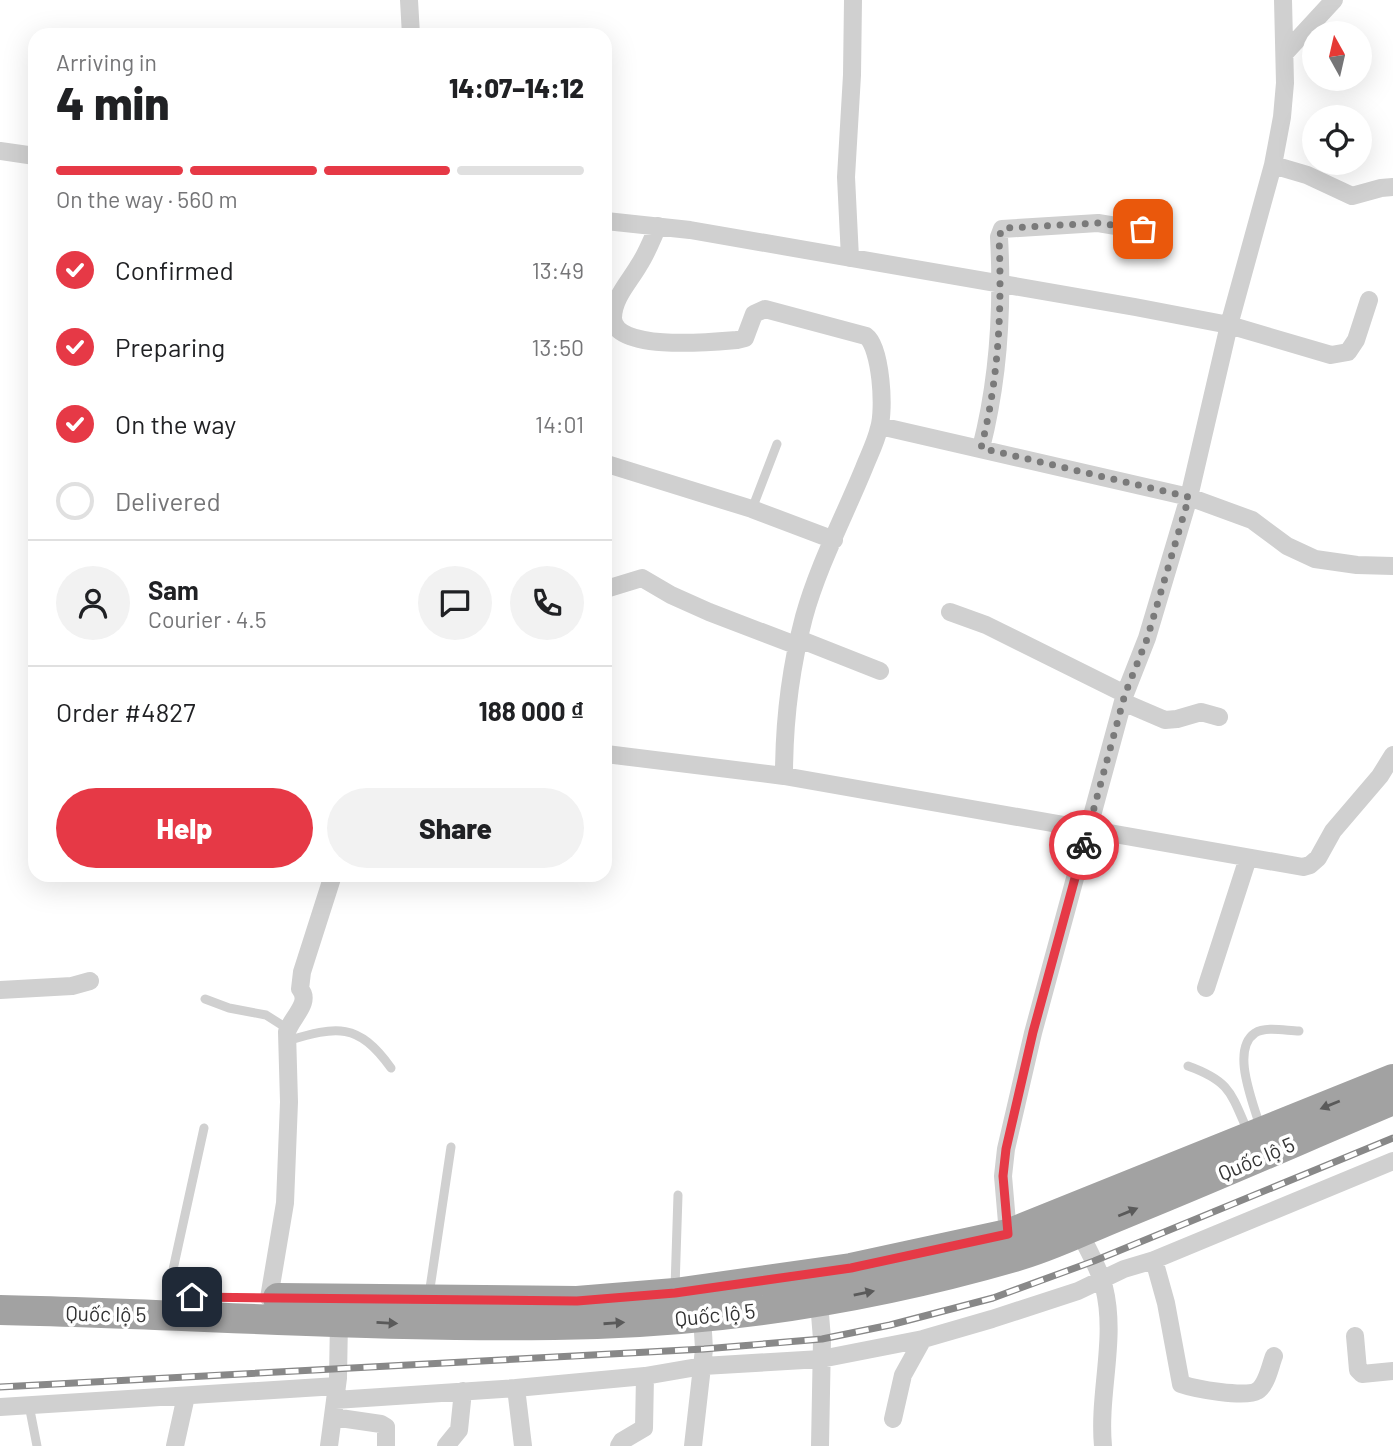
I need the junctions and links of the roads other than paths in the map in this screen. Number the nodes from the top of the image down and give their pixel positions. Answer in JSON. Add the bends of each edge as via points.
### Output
{"nodes":[{"id":1,"x":409,"y":0,"type":"edge"},
{"id":2,"x":853,"y":0,"type":"edge"},
{"id":3,"x":1283,"y":0,"type":"edge"},
{"id":4,"x":1334,"y":0,"type":"edge"},
{"id":5,"x":411,"y":28,"type":"edge"},
{"id":6,"x":1286,"y":52,"type":"junction"},
{"id":7,"x":0,"y":151,"type":"edge"},
{"id":8,"x":28,"y":155,"type":"edge"},
{"id":9,"x":1273,"y":165,"type":"junction"},
{"id":10,"x":1393,"y":187,"type":"edge"},
{"id":11,"x":612,"y":222,"type":"edge"},
{"id":12,"x":658,"y":226,"type":"junction"},
{"id":13,"x":1164,"y":226,"type":"dead end"},
{"id":14,"x":849,"y":258,"type":"junction"},
{"id":15,"x":1000,"y":282,"type":"junction"},
{"id":16,"x":1369,"y":300,"type":"dead end"},
{"id":17,"x":1229,"y":325,"type":"junction"},
{"id":18,"x":880,"y":426,"type":"junction"},
{"id":19,"x":777,"y":444,"type":"dead end"},
{"id":20,"x":981,"y":448,"type":"junction"},
{"id":21,"x":612,"y":466,"type":"edge"},
{"id":22,"x":1189,"y":497,"type":"junction"},
{"id":23,"x":752,"y":509,"type":"junction"},
{"id":24,"x":834,"y":540,"type":"junction"},
{"id":25,"x":1393,"y":566,"type":"edge"},
{"id":26,"x":612,"y":587,"type":"edge"},
{"id":27,"x":950,"y":612,"type":"dead end"},
{"id":28,"x":798,"y":643,"type":"junction"},
{"id":29,"x":880,"y":671,"type":"dead end"},
{"id":30,"x":1124,"y":698,"type":"junction"},
{"id":31,"x":1220,"y":717,"type":"dead end"},
{"id":32,"x":612,"y":755,"type":"edge"},
{"id":33,"x":1393,"y":755,"type":"edge"},
{"id":34,"x":784,"y":776,"type":"junction"},
{"id":35,"x":1088,"y":829,"type":"junction"},
{"id":36,"x":1248,"y":858,"type":"junction"},
{"id":37,"x":330,"y":882,"type":"edge"},
{"id":38,"x":90,"y":981,"type":"dead end"},
{"id":39,"x":1206,"y":988,"type":"dead end"},
{"id":40,"x":0,"y":990,"type":"edge"},
{"id":41,"x":205,"y":999,"type":"dead end"},
{"id":42,"x":1299,"y":1031,"type":"dead end"},
{"id":43,"x":288,"y":1035,"type":"junction"},
{"id":44,"x":1188,"y":1066,"type":"dead end"},
{"id":45,"x":391,"y":1068,"type":"dead end"},
{"id":46,"x":1392,"y":1100,"type":"edge"},
{"id":47,"x":204,"y":1128,"type":"dead end"},
{"id":48,"x":1256,"y":1135,"type":"junction"},
{"id":49,"x":451,"y":1147,"type":"dead end"},
{"id":50,"x":1393,"y":1161,"type":"edge"},
{"id":51,"x":678,"y":1195,"type":"dead end"},
{"id":52,"x":1079,"y":1232,"type":"junction"},
{"id":53,"x":1008,"y":1234,"type":"junction"},
{"id":54,"x":1154,"y":1260,"type":"junction"},
{"id":55,"x":1101,"y":1279,"type":"junction"},
{"id":56,"x":675,"y":1293,"type":"junction"},
{"id":57,"x":0,"y":1295,"type":"edge"},
{"id":58,"x":167,"y":1297,"type":"junction"},
{"id":59,"x":269,"y":1298,"type":"junction"},
{"id":60,"x":428,"y":1300,"type":"junction"},
{"id":61,"x":819,"y":1302,"type":"junction"},
{"id":62,"x":0,"y":1310,"type":"edge"},
{"id":63,"x":702,"y":1316,"type":"junction"},
{"id":64,"x":339,"y":1320,"type":"junction"},
{"id":65,"x":1355,"y":1336,"type":"dead end"},
{"id":66,"x":923,"y":1339,"type":"junction"},
{"id":67,"x":1274,"y":1356,"type":"dead end"},
{"id":68,"x":821,"y":1359,"type":"junction"},
{"id":69,"x":703,"y":1366,"type":"junction"},
{"id":70,"x":1393,"y":1371,"type":"edge"},
{"id":71,"x":645,"y":1376,"type":"junction"},
{"id":72,"x":516,"y":1388,"type":"junction"},
{"id":73,"x":464,"y":1391,"type":"junction"},
{"id":74,"x":186,"y":1395,"type":"junction"},
{"id":75,"x":335,"y":1401,"type":"junction"},
{"id":76,"x":29,"y":1405,"type":"junction"},
{"id":77,"x":0,"y":1407,"type":"edge"},
{"id":78,"x":893,"y":1419,"type":"dead end"},
{"id":79,"x":37,"y":1446,"type":"edge"},
{"id":80,"x":175,"y":1446,"type":"edge"},
{"id":81,"x":329,"y":1446,"type":"edge"},
{"id":82,"x":386,"y":1446,"type":"edge"},
{"id":83,"x":446,"y":1446,"type":"edge"},
{"id":84,"x":523,"y":1446,"type":"edge"},
{"id":85,"x":619,"y":1446,"type":"edge"},
{"id":86,"x":693,"y":1446,"type":"edge"},
{"id":87,"x":820,"y":1446,"type":"edge"},
{"id":88,"x":1103,"y":1446,"type":"edge"}],
"edges":[{"from":1,"to":5,"type":"street"},
{"from":2,"to":14,"type":"street","via":[[846,177]]},
{"from":3,"to":6,"type":"street"},
{"from":4,"to":6,"type":"street"},
{"from":6,"to":9,"type":"street"},
{"from":7,"to":8,"type":"street"},
{"from":9,"to":10,"type":"street","via":[[1352,196]]},
{"from":9,"to":17,"type":"street"},
{"from":11,"to":12,"type":"street"},
{"from":12,"to":14,"type":"street"},
{"from":12,"to":18,"type":"street","via":[[617,302],[613,317],[621,334],[678,344],[737,340],[745,338],[754,314],[765,309],[866,336],[878,363]]},
{"from":13,"to":15,"type":"street","via":[[1128,228],[1098,223],[1002,229]]},
{"from":14,"to":15,"type":"street"},
{"from":15,"to":17,"type":"street"},
{"from":15,"to":20,"type":"street","via":[[997,372]]},
{"from":16,"to":17,"type":"street","via":[[1356,340],[1340,355]]},
{"from":17,"to":22,"type":"street"},
{"from":18,"to":20,"type":"street"},
{"from":18,"to":24,"type":"street"},
{"from":19,"to":23,"type":"lane"},
{"from":20,"to":22,"type":"street"},
{"from":21,"to":23,"type":"street"},
{"from":22,"to":25,"type":"street","via":[[1252,520],[1287,546],[1315,559]]},
{"from":22,"to":30,"type":"street","via":[[1147,639]]},
{"from":23,"to":24,"type":"street"},
{"from":24,"to":28,"type":"street"},
{"from":26,"to":28,"type":"street","via":[[642,578],[709,612]]},
{"from":27,"to":30,"type":"street","via":[[986,625]]},
{"from":28,"to":29,"type":"street"},
{"from":28,"to":34,"type":"street","via":[[788,694]]},
{"from":30,"to":31,"type":"street","via":[[1164,720],[1201,712]]},
{"from":30,"to":35,"type":"street"},
{"from":32,"to":34,"type":"street"},
{"from":33,"to":36,"type":"street","via":[[1310,865]]},
{"from":34,"to":35,"type":"street"},
{"from":35,"to":36,"type":"street"},
{"from":35,"to":53,"type":"street","via":[[1006,1149],[1003,1176]]},
{"from":36,"to":39,"type":"street"},
{"from":37,"to":43,"type":"street","via":[[302,972],[300,989],[305,1001],[290,1023]]},
{"from":38,"to":40,"type":"street"},
{"from":41,"to":43,"type":"lane","via":[[266,1015]]},
{"from":42,"to":48,"type":"lane","via":[[1255,1033],[1245,1046]]},
{"from":43,"to":45,"type":"lane","via":[[343,1030],[377,1049]]},
{"from":43,"to":59,"type":"street","via":[[285,1203]]},
{"from":44,"to":48,"type":"lane","via":[[1213,1075],[1223,1085]]},
{"from":46,"to":48,"type":"highway","name":"Quốc lộ 5","one_way":true},
{"from":52,"to":46,"type":"highway","name":"Quốc lộ 5","one_way":true},
{"from":47,"to":58,"type":"lane"},
{"from":48,"to":53,"type":"highway","name":"Quốc lộ 5"},
{"from":49,"to":60,"type":"lane"},
{"from":50,"to":54,"type":"street"},
{"from":51,"to":56,"type":"lane"},
{"from":52,"to":55,"type":"street"},
{"from":61,"to":52,"type":"highway","name":"Quốc lộ 5","one_way":true,"via":[[1018,1256]]},
{"from":53,"to":56,"type":"highway","name":"Quốc lộ 5","via":[[851,1268]]},
{"from":54,"to":55,"type":"street"},
{"from":54,"to":67,"type":"street","via":[[1181,1384],[1248,1394],[1264,1384]]},
{"from":55,"to":66,"type":"street","via":[[1078,1291]]},
{"from":55,"to":88,"type":"street","via":[[1108,1314]]},
{"from":56,"to":60,"type":"highway","name":"Quốc lộ 5","via":[[577,1301]]},
{"from":57,"to":58,"type":"highway","name":"Quốc lộ 5"},
{"from":58,"to":59,"type":"highway","name":"Quốc lộ 5"},
{"from":59,"to":60,"type":"highway","name":"Quốc lộ 5"},
{"from":61,"to":63,"type":"highway","name":"Quốc lộ 5"},
{"from":61,"to":68,"type":"street"},
{"from":62,"to":64,"type":"highway","name":"Quốc lộ 5"},
{"from":64,"to":63,"type":"highway","name":"Quốc lộ 5","one_way":true,"via":[[600,1324]]},
{"from":63,"to":69,"type":"street"},
{"from":64,"to":75,"type":"street"},
{"from":65,"to":70,"type":"street","via":[[1362,1374]]},
{"from":66,"to":68,"type":"street"},
{"from":66,"to":78,"type":"street","via":[[903,1375]]},
{"from":68,"to":69,"type":"street"},
{"from":68,"to":87,"type":"street"},
{"from":69,"to":71,"type":"street"},
{"from":69,"to":86,"type":"street"},
{"from":71,"to":72,"type":"street"},
{"from":71,"to":85,"type":"street","via":[[644,1427]]},
{"from":72,"to":73,"type":"street"},
{"from":72,"to":84,"type":"street"},
{"from":73,"to":75,"type":"street"},
{"from":73,"to":83,"type":"street","via":[[459,1430]]},
{"from":74,"to":75,"type":"street"},
{"from":74,"to":76,"type":"street"},
{"from":74,"to":80,"type":"street"},
{"from":75,"to":81,"type":"street"},
{"from":75,"to":82,"type":"street","via":[[386,1426]]},
{"from":76,"to":77,"type":"street"},
{"from":76,"to":79,"type":"lane"}]}
